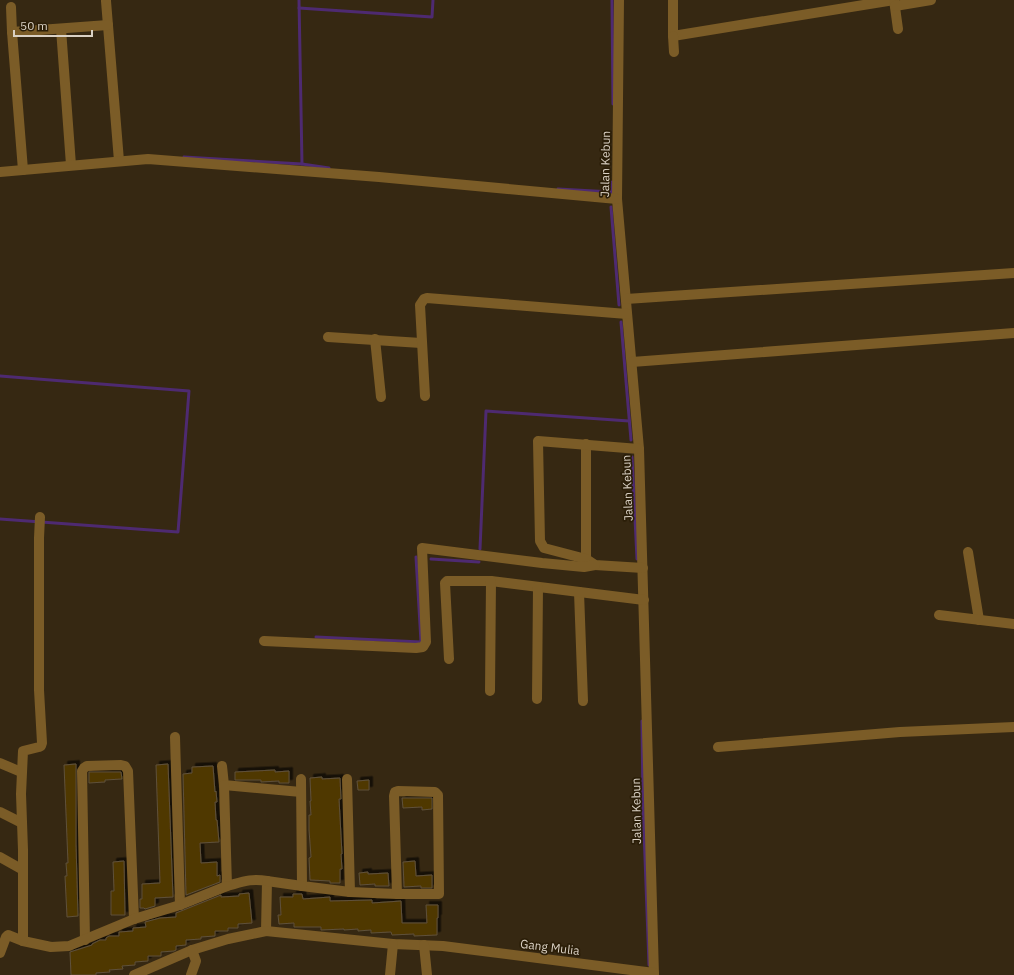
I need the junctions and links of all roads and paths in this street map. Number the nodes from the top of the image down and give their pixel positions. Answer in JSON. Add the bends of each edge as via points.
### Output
{"nodes":[{"id":1,"x":619,"y":0,"type":"edge"},
{"id":2,"x":673,"y":0,"type":"edge"},
{"id":3,"x":931,"y":0,"type":"edge"},
{"id":4,"x":106,"y":1,"type":"edge"},
{"id":5,"x":894,"y":2,"type":"edge"},
{"id":6,"x":841,"y":5,"type":"edge"},
{"id":7,"x":11,"y":7,"type":"dead end"},
{"id":8,"x":108,"y":25,"type":"junction"},
{"id":9,"x":60,"y":29,"type":"junction"},
{"id":10,"x":898,"y":29,"type":"dead end"},
{"id":11,"x":12,"y":32,"type":"junction"},
{"id":12,"x":673,"y":36,"type":"junction"},
{"id":13,"x":674,"y":52,"type":"dead end"},
{"id":14,"x":119,"y":160,"type":"junction"},
{"id":15,"x":71,"y":165,"type":"junction"},
{"id":16,"x":23,"y":170,"type":"junction"},
{"id":17,"x":0,"y":172,"type":"edge"},
{"id":18,"x":617,"y":199,"type":"junction"},
{"id":19,"x":1014,"y":273,"type":"edge"},
{"id":20,"x":626,"y":299,"type":"junction"},
{"id":21,"x":627,"y":314,"type":"junction"},
{"id":22,"x":1014,"y":333,"type":"edge"},
{"id":23,"x":328,"y":337,"type":"dead end"},
{"id":24,"x":375,"y":339,"type":"junction"},
{"id":25,"x":421,"y":343,"type":"junction"},
{"id":26,"x":632,"y":362,"type":"junction"},
{"id":27,"x":425,"y":396,"type":"dead end"},
{"id":28,"x":381,"y":397,"type":"dead end"},
{"id":29,"x":586,"y":444,"type":"junction"},
{"id":30,"x":639,"y":449,"type":"junction"},
{"id":31,"x":40,"y":517,"type":"dead end"},
{"id":32,"x":968,"y":552,"type":"dead end"},
{"id":33,"x":586,"y":559,"type":"junction"},
{"id":34,"x":595,"y":565,"type":"junction"},
{"id":35,"x":643,"y":568,"type":"junction"},
{"id":36,"x":491,"y":581,"type":"junction"},
{"id":37,"x":538,"y":587,"type":"junction"},
{"id":38,"x":579,"y":592,"type":"junction"},
{"id":39,"x":644,"y":600,"type":"junction"},
{"id":40,"x":939,"y":615,"type":"dead end"},
{"id":41,"x":979,"y":620,"type":"junction"},
{"id":42,"x":1014,"y":624,"type":"edge"},
{"id":43,"x":264,"y":641,"type":"dead end"},
{"id":44,"x":448,"y":659,"type":"dead end"},
{"id":45,"x":490,"y":691,"type":"dead end"},
{"id":46,"x":537,"y":699,"type":"dead end"},
{"id":47,"x":582,"y":701,"type":"dead end"},
{"id":48,"x":1014,"y":727,"type":"edge"},
{"id":49,"x":175,"y":737,"type":"dead end"},
{"id":50,"x":718,"y":747,"type":"dead end"},
{"id":51,"x":0,"y":763,"type":"edge"},
{"id":52,"x":222,"y":766,"type":"dead end"},
{"id":53,"x":21,"y":772,"type":"junction"},
{"id":54,"x":302,"y":779,"type":"dead end"},
{"id":55,"x":347,"y":779,"type":"dead end"},
{"id":56,"x":224,"y":785,"type":"junction"},
{"id":57,"x":301,"y":792,"type":"junction"},
{"id":58,"x":0,"y":812,"type":"edge"},
{"id":59,"x":22,"y":823,"type":"junction"},
{"id":60,"x":0,"y":856,"type":"edge"},
{"id":61,"x":23,"y":870,"type":"junction"},
{"id":62,"x":267,"y":881,"type":"junction"},
{"id":63,"x":227,"y":886,"type":"junction"},
{"id":64,"x":302,"y":886,"type":"junction"},
{"id":65,"x":350,"y":892,"type":"junction"},
{"id":66,"x":397,"y":894,"type":"junction"},
{"id":67,"x":180,"y":905,"type":"junction"},
{"id":68,"x":134,"y":919,"type":"junction"},
{"id":69,"x":266,"y":931,"type":"junction"},
{"id":70,"x":85,"y":940,"type":"junction"},
{"id":71,"x":23,"y":941,"type":"junction"},
{"id":72,"x":393,"y":944,"type":"junction"},
{"id":73,"x":424,"y":945,"type":"junction"},
{"id":74,"x":192,"y":950,"type":"junction"},
{"id":75,"x":0,"y":953,"type":"edge"},
{"id":76,"x":654,"y":974,"type":"edge"},
{"id":77,"x":134,"y":975,"type":"edge"},
{"id":78,"x":191,"y":975,"type":"edge"},
{"id":79,"x":390,"y":975,"type":"edge"},
{"id":80,"x":427,"y":975,"type":"edge"}],
"edges":[{"from":1,"to":18,"type":"street","name":"Jalan Kebun"},
{"from":2,"to":12,"type":"street"},
{"from":3,"to":5,"type":"street"},
{"from":4,"to":8,"type":"street"},
{"from":5,"to":6,"type":"street"},
{"from":5,"to":10,"type":"street"},
{"from":6,"to":12,"type":"street"},
{"from":7,"to":11,"type":"street"},
{"from":8,"to":9,"type":"street"},
{"from":8,"to":14,"type":"street"},
{"from":9,"to":11,"type":"street"},
{"from":9,"to":15,"type":"street"},
{"from":11,"to":16,"type":"street"},
{"from":12,"to":13,"type":"street"},
{"from":14,"to":15,"type":"street"},
{"from":14,"to":18,"type":"street","via":[[148,158]]},
{"from":15,"to":16,"type":"street"},
{"from":16,"to":17,"type":"street"},
{"from":18,"to":20,"type":"street","name":"Jalan Kebun"},
{"from":19,"to":20,"type":"street"},
{"from":20,"to":21,"type":"street","name":"Jalan Kebun"},
{"from":21,"to":25,"type":"street","via":[[427,298],[420,305]]},
{"from":21,"to":26,"type":"street","name":"Jalan Kebun"},
{"from":22,"to":26,"type":"street"},
{"from":23,"to":24,"type":"street"},
{"from":24,"to":25,"type":"street"},
{"from":24,"to":28,"type":"street"},
{"from":25,"to":27,"type":"street"},
{"from":26,"to":30,"type":"street","name":"Jalan Kebun"},
{"from":29,"to":30,"type":"street"},
{"from":29,"to":33,"type":"street"},
{"from":29,"to":33,"type":"street","via":[[538,441],[540,541],[544,548]]},
{"from":30,"to":35,"type":"street","name":"Jalan Kebun"},
{"from":31,"to":53,"type":"street","via":[[39,690],[42,743],[39,747],[23,750]]},
{"from":32,"to":41,"type":"street"},
{"from":33,"to":34,"type":"street"},
{"from":34,"to":35,"type":"street"},
{"from":34,"to":43,"type":"street","via":[[584,567],[542,563],[422,548],[426,642],[423,647]]},
{"from":35,"to":39,"type":"street","name":"Jalan Kebun"},
{"from":36,"to":37,"type":"street"},
{"from":36,"to":44,"type":"street","via":[[449,580],[445,583]]},
{"from":36,"to":45,"type":"street"},
{"from":37,"to":38,"type":"street"},
{"from":37,"to":46,"type":"street"},
{"from":38,"to":39,"type":"street"},
{"from":38,"to":47,"type":"street"},
{"from":39,"to":76,"type":"street","name":"Jalan Kebun"},
{"from":40,"to":41,"type":"street"},
{"from":41,"to":42,"type":"street"},
{"from":48,"to":50,"type":"street","via":[[900,732]]},
{"from":49,"to":67,"type":"street"},
{"from":51,"to":53,"type":"street"},
{"from":52,"to":56,"type":"street"},
{"from":53,"to":59,"type":"street"},
{"from":54,"to":57,"type":"street"},
{"from":55,"to":65,"type":"street"},
{"from":56,"to":57,"type":"street"},
{"from":56,"to":63,"type":"street"},
{"from":57,"to":64,"type":"street"},
{"from":58,"to":59,"type":"street"},
{"from":59,"to":61,"type":"street"},
{"from":60,"to":61,"type":"street"},
{"from":61,"to":71,"type":"street"},
{"from":62,"to":63,"type":"street","via":[[248,880]]},
{"from":62,"to":64,"type":"street"},
{"from":62,"to":69,"type":"street"},
{"from":63,"to":67,"type":"street"},
{"from":64,"to":65,"type":"street"},
{"from":65,"to":66,"type":"street"},
{"from":66,"to":66,"type":"street","via":[[439,894],[436,792],[395,792]]},
{"from":67,"to":68,"type":"street"},
{"from":68,"to":70,"type":"street"},
{"from":68,"to":70,"type":"street","via":[[128,771],[121,765],[87,766],[82,771]]},
{"from":69,"to":72,"type":"street","name":"Gang Mulia"},
{"from":69,"to":74,"type":"street","name":"Gang Mulia"},
{"from":70,"to":71,"type":"street","via":[[55,948]]},
{"from":71,"to":75,"type":"street","via":[[8,935]]},
{"from":72,"to":73,"type":"street","name":"Gang Mulia"},
{"from":72,"to":79,"type":"street"},
{"from":73,"to":76,"type":"street","name":"Gang Mulia"},
{"from":73,"to":80,"type":"street"},
{"from":74,"to":77,"type":"street","name":"Gang Mulia"},
{"from":74,"to":78,"type":"street","via":[[196,961]]}]}
